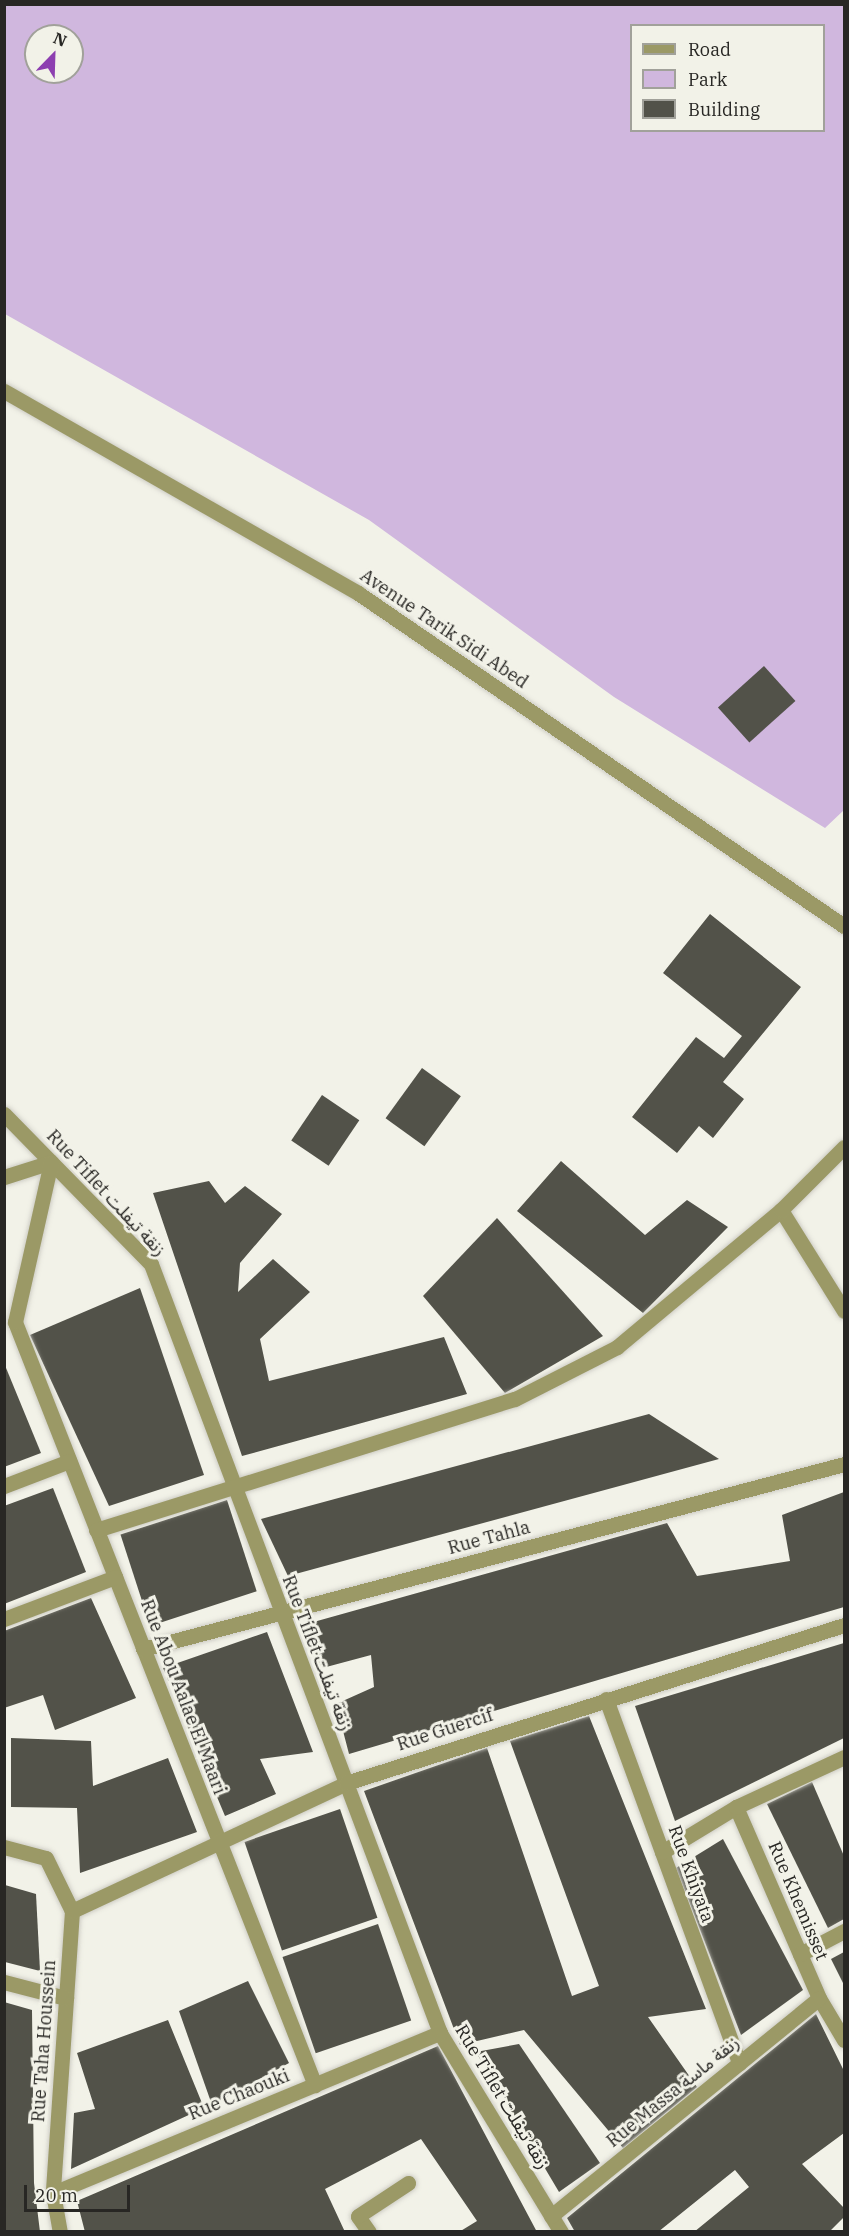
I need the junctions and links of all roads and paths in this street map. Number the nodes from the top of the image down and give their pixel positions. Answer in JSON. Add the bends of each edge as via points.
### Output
{"nodes":[{"id":1,"x":4,"y":391,"type":"edge"},
{"id":2,"x":844,"y":926,"type":"edge"},
{"id":3,"x":4,"y":1114,"type":"edge"},
{"id":4,"x":844,"y":1147,"type":"edge"},
{"id":5,"x":51,"y":1162,"type":"junction"},
{"id":6,"x":4,"y":1178,"type":"edge"},
{"id":7,"x":781,"y":1210,"type":"junction"},
{"id":8,"x":844,"y":1311,"type":"edge"},
{"id":9,"x":10,"y":1324,"type":"edge"},
{"id":10,"x":69,"y":1461,"type":"junction"},
{"id":11,"x":844,"y":1464,"type":"edge"},
{"id":12,"x":4,"y":1486,"type":"edge"},
{"id":13,"x":235,"y":1488,"type":"junction"},
{"id":14,"x":96,"y":1530,"type":"junction"},
{"id":15,"x":115,"y":1577,"type":"junction"},
{"id":16,"x":281,"y":1613,"type":"junction"},
{"id":17,"x":4,"y":1619,"type":"edge"},
{"id":18,"x":844,"y":1625,"type":"edge"},
{"id":19,"x":143,"y":1649,"type":"junction"},
{"id":20,"x":606,"y":1699,"type":"junction"},
{"id":21,"x":844,"y":1757,"type":"edge"},
{"id":22,"x":346,"y":1783,"type":"junction"},
{"id":23,"x":736,"y":1807,"type":"junction"},
{"id":24,"x":219,"y":1843,"type":"junction"},
{"id":25,"x":4,"y":1847,"type":"edge"},
{"id":26,"x":662,"y":1852,"type":"junction"},
{"id":27,"x":72,"y":1911,"type":"junction"},
{"id":28,"x":844,"y":1931,"type":"edge"},
{"id":29,"x":800,"y":1954,"type":"junction"},
{"id":30,"x":4,"y":1983,"type":"edge"},
{"id":31,"x":66,"y":1998,"type":"junction"},
{"id":32,"x":819,"y":1998,"type":"junction"},
{"id":33,"x":440,"y":2033,"type":"junction"},
{"id":34,"x":844,"y":2040,"type":"edge"},
{"id":35,"x":739,"y":2063,"type":"junction"},
{"id":36,"x":315,"y":2085,"type":"junction"},
{"id":37,"x":408,"y":2183,"type":"dead end"},
{"id":38,"x":53,"y":2193,"type":"junction"},
{"id":39,"x":551,"y":2216,"type":"junction"},
{"id":40,"x":60,"y":2232,"type":"edge"},
{"id":41,"x":369,"y":2232,"type":"edge"},
{"id":42,"x":561,"y":2232,"type":"edge"}],
"edges":[{"from":1,"to":2,"type":"street","name":"Avenue Tarik Sidi Abed","via":[[358,593]]},
{"from":3,"to":5,"type":"street","name":"Rue Tiflet زنقة تيفلت"},
{"from":4,"to":7,"type":"street"},
{"from":5,"to":6,"type":"street"},
{"from":5,"to":9,"type":"street"},
{"from":5,"to":13,"type":"street","name":"Rue Tiflet زنقة تيفلت","via":[[151,1264]]},
{"from":7,"to":8,"type":"street"},
{"from":7,"to":13,"type":"street","via":[[617,1347],[515,1399]]},
{"from":9,"to":10,"type":"street","name":"Rue Abou Aalae El Maari"},
{"from":10,"to":12,"type":"street"},
{"from":10,"to":14,"type":"street","name":"Rue Abou Aalae El Maari"},
{"from":11,"to":16,"type":"street","name":"Rue Tahla"},
{"from":13,"to":14,"type":"street"},
{"from":13,"to":16,"type":"street","name":"Rue Tiflet زنقة تيفلت"},
{"from":14,"to":15,"type":"street","name":"Rue Abou Aalae El Maari"},
{"from":15,"to":17,"type":"street"},
{"from":15,"to":19,"type":"street","name":"Rue Abou Aalae El Maari"},
{"from":16,"to":19,"type":"street","name":"Rue Tahla"},
{"from":16,"to":22,"type":"street","name":"Rue Tiflet زنقة تيفلت"},
{"from":18,"to":20,"type":"street","name":"Rue Guercif"},
{"from":19,"to":24,"type":"street","name":"Rue Abou Aalae El Maari"},
{"from":20,"to":22,"type":"street","name":"Rue Guercif"},
{"from":20,"to":26,"type":"street","name":"Rue Khiyata"},
{"from":21,"to":23,"type":"street"},
{"from":22,"to":24,"type":"street","name":"Rue Guercif"},
{"from":22,"to":33,"type":"street","name":"Rue Tiflet زنقة تيفلت"},
{"from":23,"to":26,"type":"street"},
{"from":23,"to":29,"type":"street","name":"Rue Khemisset"},
{"from":24,"to":27,"type":"street","name":"Rue Guercif"},
{"from":24,"to":36,"type":"street","name":"Rue Abou Aalae El Maari"},
{"from":25,"to":27,"type":"street","via":[[46,1858]]},
{"from":26,"to":35,"type":"street","name":"Rue Khiyata"},
{"from":27,"to":31,"type":"street","name":"Rue Taha Houssein"},
{"from":28,"to":29,"type":"street"},
{"from":29,"to":32,"type":"street","name":"Rue Khemisset"},
{"from":30,"to":31,"type":"street"},
{"from":31,"to":38,"type":"street","name":"Rue Taha Houssein"},
{"from":32,"to":34,"type":"street","name":"Rue Khemisset"},
{"from":32,"to":35,"type":"street","name":"Rue Massa زنقة ماسة"},
{"from":33,"to":36,"type":"street","name":"Rue Chaouki"},
{"from":33,"to":39,"type":"street","name":"Rue Tiflet زنقة تيفلت"},
{"from":35,"to":39,"type":"street","name":"Rue Massa زنقة ماسة"},
{"from":36,"to":38,"type":"street","name":"Rue Chaouki"},
{"from":37,"to":41,"type":"street","via":[[358,2216]]},
{"from":38,"to":40,"type":"street","name":"Rue Taha Houssein"},
{"from":39,"to":42,"type":"street","name":"Rue Tiflet زنقة تيفلت"}]}
